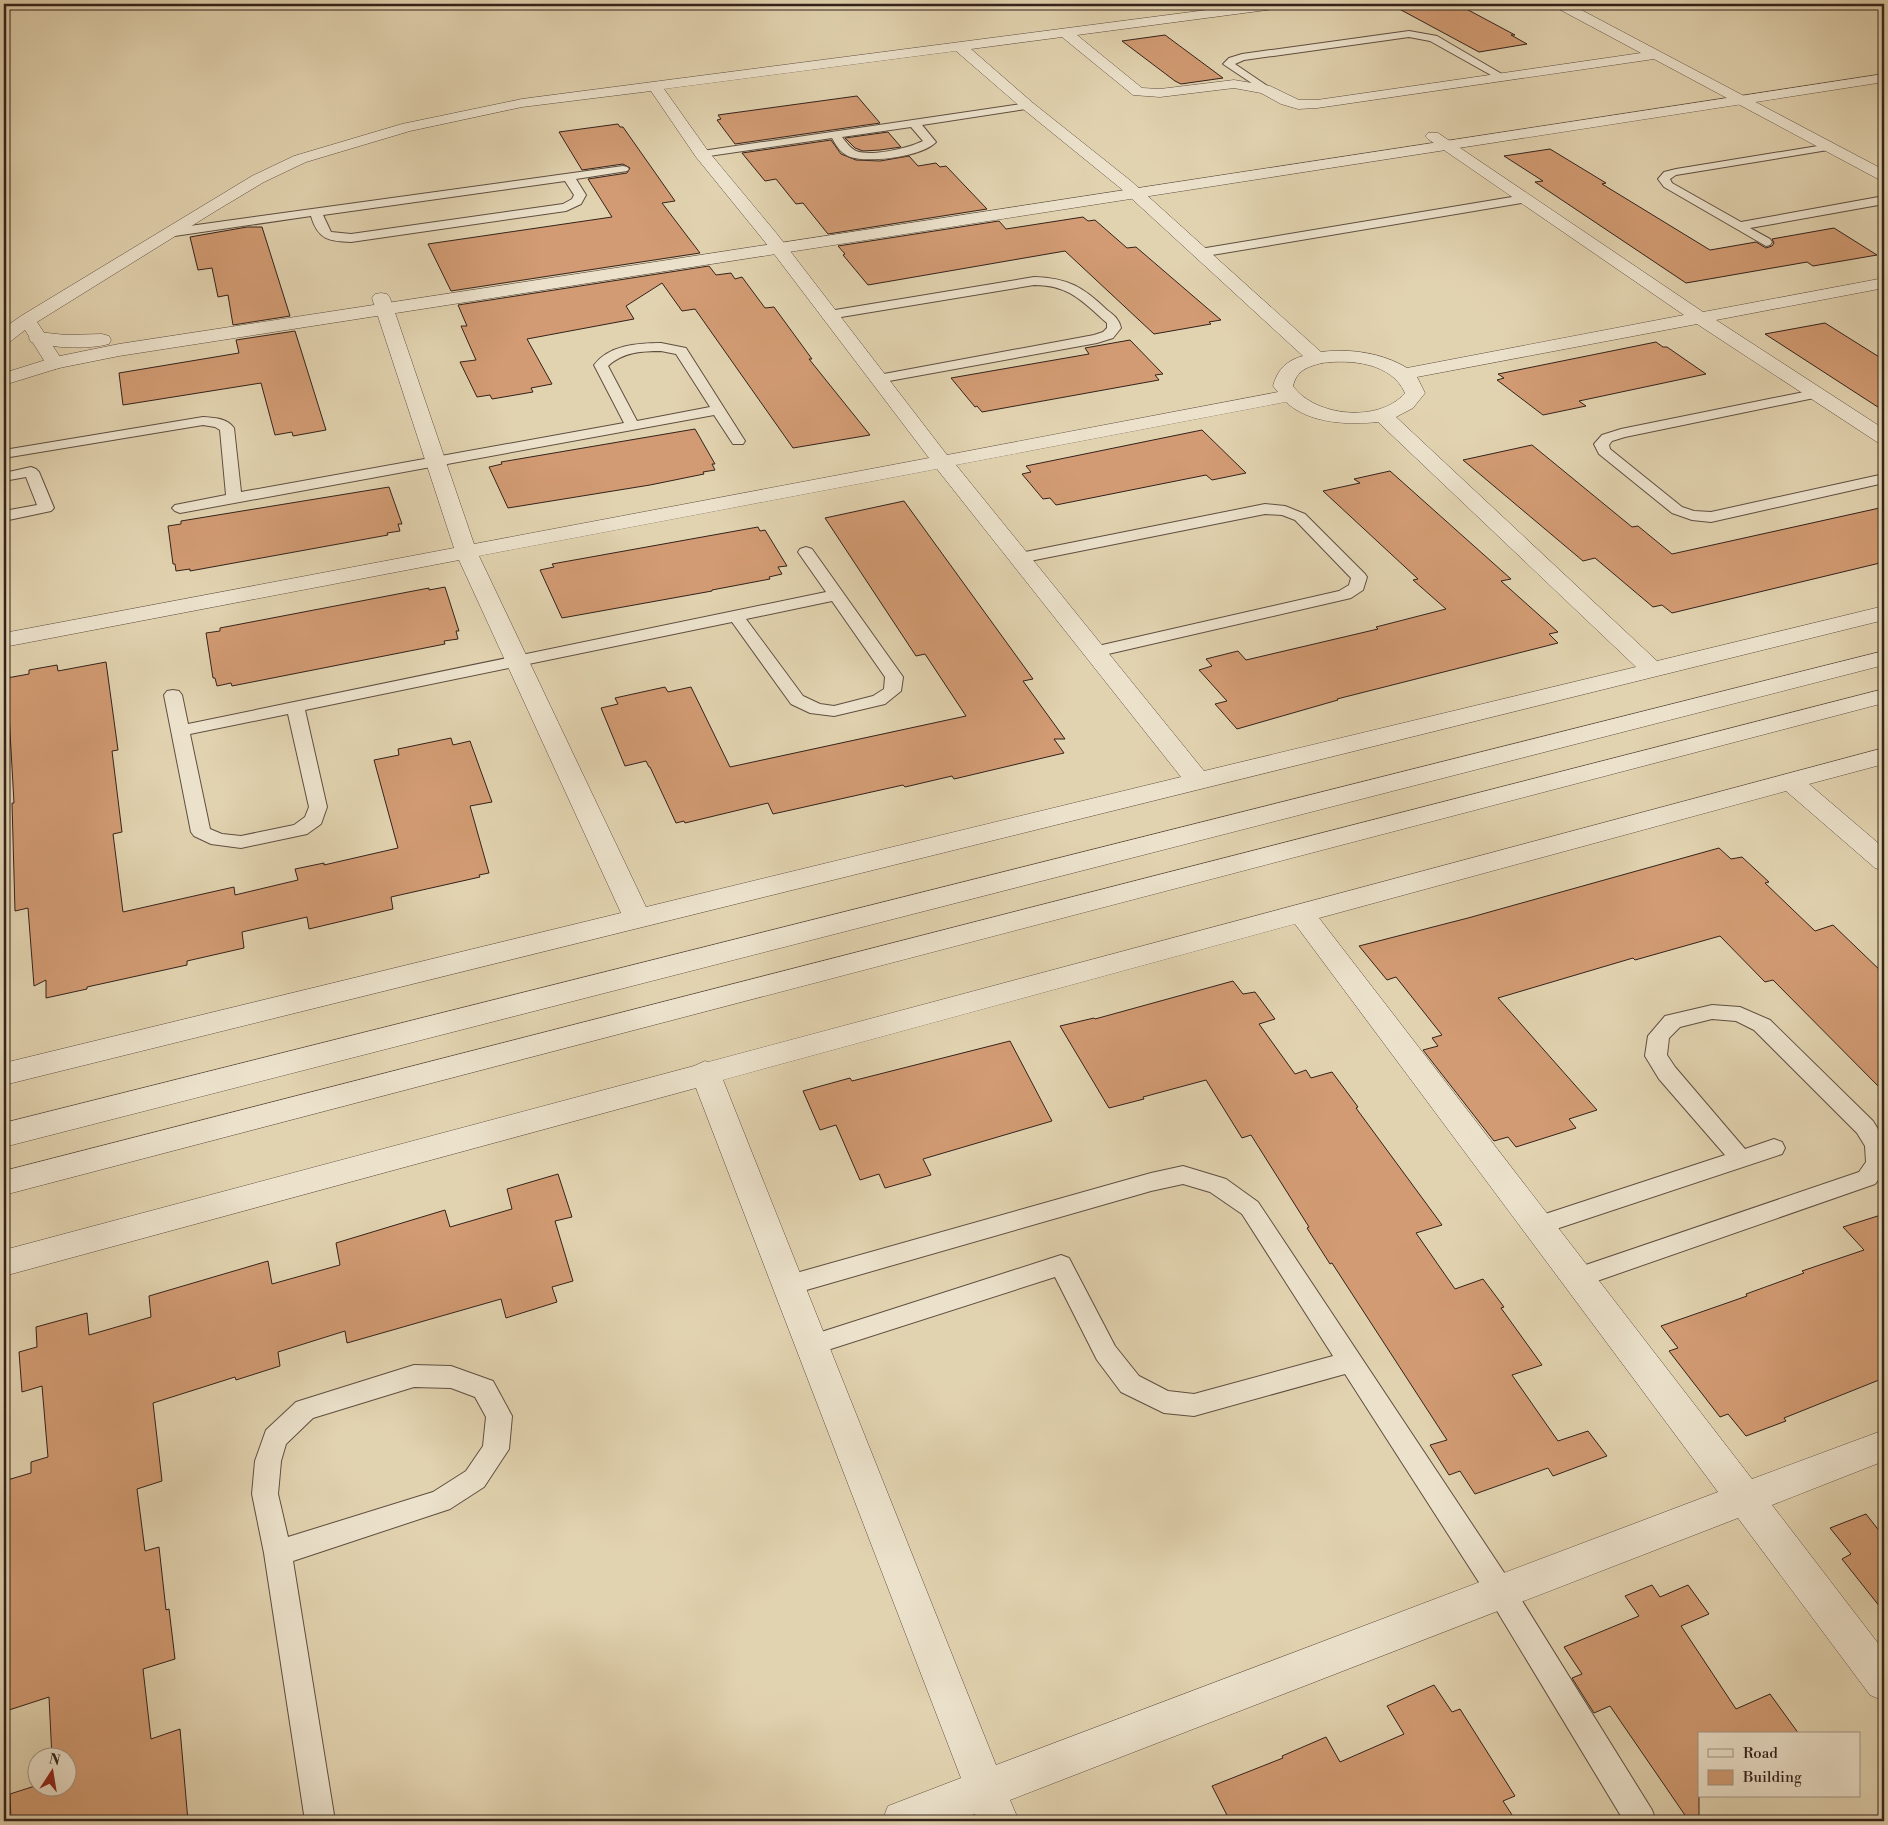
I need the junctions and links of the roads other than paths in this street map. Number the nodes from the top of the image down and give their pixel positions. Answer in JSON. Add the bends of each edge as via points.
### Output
{"nodes":[{"id":1,"x":1282,"y":4,"type":"edge"},
{"id":2,"x":1560,"y":4,"type":"edge"},
{"id":3,"x":1065,"y":32,"type":"junction"},
{"id":4,"x":958,"y":46,"type":"junction"},
{"id":5,"x":1654,"y":55,"type":"junction"},
{"id":6,"x":1884,"y":65,"type":"edge"},
{"id":7,"x":1502,"y":77,"type":"junction"},
{"id":8,"x":1884,"y":78,"type":"edge"},
{"id":9,"x":654,"y":85,"type":"junction"},
{"id":10,"x":1265,"y":89,"type":"junction"},
{"id":11,"x":1721,"y":91,"type":"junction"},
{"id":12,"x":1740,"y":100,"type":"junction"},
{"id":13,"x":1028,"y":106,"type":"junction"},
{"id":14,"x":914,"y":123,"type":"junction"},
{"id":15,"x":835,"y":134,"type":"junction"},
{"id":16,"x":1440,"y":140,"type":"junction"},
{"id":17,"x":1830,"y":147,"type":"junction"},
{"id":18,"x":702,"y":154,"type":"junction"},
{"id":19,"x":623,"y":169,"type":"dead end"},
{"id":20,"x":1884,"y":176,"type":"edge"},
{"id":21,"x":569,"y":177,"type":"junction"},
{"id":22,"x":1130,"y":189,"type":"junction"},
{"id":23,"x":1524,"y":199,"type":"junction"},
{"id":24,"x":1884,"y":200,"type":"edge"},
{"id":25,"x":316,"y":212,"type":"junction"},
{"id":26,"x":1740,"y":226,"type":"junction"},
{"id":27,"x":168,"y":233,"type":"junction"},
{"id":28,"x":1766,"y":242,"type":"dead end"},
{"id":29,"x":775,"y":244,"type":"junction"},
{"id":30,"x":1200,"y":253,"type":"junction"},
{"id":31,"x":1884,"y":283,"type":"edge"},
{"id":32,"x":384,"y":304,"type":"junction"},
{"id":33,"x":829,"y":315,"type":"junction"},
{"id":34,"x":1699,"y":318,"type":"junction"},
{"id":35,"x":27,"y":320,"type":"junction"},
{"id":36,"x":4,"y":336,"type":"edge"},
{"id":37,"x":47,"y":352,"type":"junction"},
{"id":38,"x":1317,"y":359,"type":"junction"},
{"id":39,"x":4,"y":366,"type":"edge"},
{"id":40,"x":1404,"y":374,"type":"junction"},
{"id":41,"x":4,"y":379,"type":"edge"},
{"id":42,"x":878,"y":379,"type":"junction"},
{"id":43,"x":1814,"y":394,"type":"junction"},
{"id":44,"x":1289,"y":396,"type":"junction"},
{"id":45,"x":719,"y":410,"type":"junction"},
{"id":46,"x":1382,"y":415,"type":"junction"},
{"id":47,"x":632,"y":426,"type":"junction"},
{"id":48,"x":1884,"y":438,"type":"edge"},
{"id":49,"x":738,"y":440,"type":"dead end"},
{"id":50,"x":4,"y":454,"type":"edge"},
{"id":51,"x":436,"y":462,"type":"junction"},
{"id":52,"x":942,"y":462,"type":"junction"},
{"id":53,"x":4,"y":477,"type":"edge"},
{"id":54,"x":1884,"y":479,"type":"edge"},
{"id":55,"x":234,"y":498,"type":"junction"},
{"id":56,"x":180,"y":508,"type":"dead end"},
{"id":57,"x":4,"y":516,"type":"edge"},
{"id":58,"x":466,"y":552,"type":"junction"},
{"id":59,"x":806,"y":552,"type":"dead end"},
{"id":60,"x":1020,"y":558,"type":"junction"},
{"id":61,"x":836,"y":595,"type":"junction"},
{"id":62,"x":1884,"y":613,"type":"edge"},
{"id":63,"x":736,"y":616,"type":"junction"},
{"id":64,"x":4,"y":640,"type":"edge"},
{"id":65,"x":1095,"y":652,"type":"junction"},
{"id":66,"x":1884,"y":658,"type":"edge"},
{"id":67,"x":517,"y":661,"type":"junction"},
{"id":68,"x":1653,"y":670,"type":"junction"},
{"id":69,"x":173,"y":695,"type":"dead end"},
{"id":70,"x":1884,"y":696,"type":"edge"},
{"id":71,"x":295,"y":707,"type":"junction"},
{"id":72,"x":180,"y":731,"type":"junction"},
{"id":73,"x":1884,"y":756,"type":"edge"},
{"id":74,"x":1790,"y":781,"type":"junction"},
{"id":75,"x":1199,"y":782,"type":"junction"},
{"id":76,"x":1884,"y":862,"type":"edge"},
{"id":77,"x":1300,"y":913,"type":"junction"},
{"id":78,"x":638,"y":919,"type":"junction"},
{"id":79,"x":705,"y":1072,"type":"junction"},
{"id":80,"x":4,"y":1074,"type":"edge"},
{"id":81,"x":4,"y":1135,"type":"edge"},
{"id":82,"x":1774,"y":1148,"type":"dead end"},
{"id":83,"x":1742,"y":1159,"type":"junction"},
{"id":84,"x":4,"y":1182,"type":"edge"},
{"id":85,"x":1538,"y":1226,"type":"junction"},
{"id":86,"x":4,"y":1263,"type":"edge"},
{"id":87,"x":1577,"y":1278,"type":"junction"},
{"id":88,"x":788,"y":1285,"type":"junction"},
{"id":89,"x":812,"y":1346,"type":"junction"},
{"id":90,"x":1351,"y":1362,"type":"junction"},
{"id":91,"x":1884,"y":1445,"type":"edge"},
{"id":92,"x":1744,"y":1499,"type":"junction"},
{"id":93,"x":278,"y":1553,"type":"junction"},
{"id":94,"x":1500,"y":1592,"type":"junction"},
{"id":95,"x":1884,"y":1682,"type":"edge"},
{"id":96,"x":992,"y":1805,"type":"edge"},
{"id":97,"x":320,"y":1821,"type":"edge"},
{"id":98,"x":903,"y":1821,"type":"edge"},
{"id":99,"x":1641,"y":1821,"type":"edge"}],
"edges":[{"from":1,"to":3,"type":"street"},
{"from":2,"to":5,"type":"street"},
{"from":3,"to":4,"type":"street"},
{"from":3,"to":10,"type":"street","via":[[1138,92],[1160,93],[1234,84]]},
{"from":4,"to":9,"type":"street"},
{"from":4,"to":13,"type":"street"},
{"from":5,"to":7,"type":"street"},
{"from":5,"to":11,"type":"street"},
{"from":6,"to":11,"type":"street"},
{"from":7,"to":10,"type":"street","via":[[1308,104],[1286,101]]},
{"from":7,"to":10,"type":"lane","via":[[1433,38],[1408,34],[1242,57],[1228,64]]},
{"from":8,"to":12,"type":"street"},
{"from":9,"to":18,"type":"street"},
{"from":9,"to":27,"type":"street","via":[[467,113],[355,142],[300,160],[258,179]]},
{"from":11,"to":12,"type":"street"},
{"from":11,"to":16,"type":"street"},
{"from":12,"to":16,"type":"street"},
{"from":12,"to":17,"type":"street"},
{"from":13,"to":14,"type":"lane"},
{"from":13,"to":22,"type":"street"},
{"from":14,"to":15,"type":"lane"},
{"from":14,"to":15,"type":"lane","via":[[930,142],[922,147],[869,156],[852,154]]},
{"from":15,"to":18,"type":"lane"},
{"from":16,"to":22,"type":"street"},
{"from":16,"to":23,"type":"street"},
{"from":17,"to":20,"type":"street"},
{"from":17,"to":26,"type":"lane","via":[[1676,172],[1664,179],[1668,185]]},
{"from":18,"to":29,"type":"street"},
{"from":19,"to":21,"type":"lane"},
{"from":21,"to":25,"type":"lane"},
{"from":21,"to":25,"type":"lane","via":[[580,195],[577,201],[566,207],[360,237],[331,238],[322,231]]},
{"from":22,"to":29,"type":"street"},
{"from":22,"to":30,"type":"street"},
{"from":23,"to":30,"type":"lane"},
{"from":23,"to":34,"type":"street"},
{"from":24,"to":26,"type":"lane"},
{"from":25,"to":27,"type":"lane"},
{"from":26,"to":28,"type":"lane"},
{"from":27,"to":35,"type":"street"},
{"from":29,"to":32,"type":"street"},
{"from":29,"to":33,"type":"street"},
{"from":30,"to":38,"type":"street"},
{"from":31,"to":34,"type":"street"},
{"from":32,"to":37,"type":"street","via":[[119,350]]},
{"from":32,"to":37,"type":"street","via":[[113,339],[73,341]]},
{"from":32,"to":51,"type":"street"},
{"from":33,"to":42,"type":"street"},
{"from":33,"to":42,"type":"lane","via":[[1052,280],[1075,288],[1112,322],[1114,328],[1097,339]]},
{"from":34,"to":40,"type":"street"},
{"from":34,"to":43,"type":"street"},
{"from":35,"to":36,"type":"street"},
{"from":35,"to":37,"type":"street"},
{"from":37,"to":39,"type":"street"},
{"from":37,"to":41,"type":"street"},
{"from":38,"to":40,"type":"street","via":[[1348,357],[1370,360]]},
{"from":38,"to":44,"type":"street","via":[[1293,367],[1284,375],[1283,386]]},
{"from":40,"to":46,"type":"street","via":[[1414,393],[1410,402]]},
{"from":42,"to":52,"type":"street"},
{"from":43,"to":48,"type":"street"},
{"from":43,"to":54,"type":"lane","via":[[1620,433],[1601,444],[1604,451],[1677,510],[1692,515],[1711,516]]},
{"from":44,"to":46,"type":"street","via":[[1319,412],[1340,416]]},
{"from":44,"to":52,"type":"street"},
{"from":45,"to":47,"type":"lane"},
{"from":45,"to":47,"type":"lane","via":[[681,351],[669,346],[649,346],[622,352],[607,358],[601,365]]},
{"from":45,"to":49,"type":"lane"},
{"from":46,"to":68,"type":"street"},
{"from":47,"to":51,"type":"lane"},
{"from":50,"to":55,"type":"lane","via":[[203,421],[219,422],[227,428]]},
{"from":51,"to":55,"type":"lane"},
{"from":51,"to":58,"type":"street"},
{"from":52,"to":58,"type":"street"},
{"from":52,"to":60,"type":"street"},
{"from":53,"to":57,"type":"lane","via":[[31,472],[46,508]]},
{"from":55,"to":56,"type":"lane"},
{"from":58,"to":64,"type":"street"},
{"from":58,"to":67,"type":"street"},
{"from":59,"to":61,"type":"lane"},
{"from":60,"to":65,"type":"street"},
{"from":60,"to":65,"type":"lane","via":[[1265,509],[1285,511],[1300,517],[1359,577],[1357,587],[1345,595]]},
{"from":61,"to":63,"type":"lane"},
{"from":61,"to":63,"type":"lane","via":[[894,677],[892,690],[879,700],[834,711],[816,709],[797,700]]},
{"from":62,"to":68,"type":"street"},
{"from":63,"to":67,"type":"lane"},
{"from":65,"to":75,"type":"street"},
{"from":66,"to":81,"type":"street"},
{"from":67,"to":71,"type":"lane"},
{"from":67,"to":78,"type":"street"},
{"from":68,"to":75,"type":"street"},
{"from":69,"to":72,"type":"lane"},
{"from":70,"to":84,"type":"street"},
{"from":71,"to":72,"type":"lane"},
{"from":71,"to":72,"type":"lane","via":[[318,808],[314,820],[300,830],[241,842],[218,840],[201,832]]},
{"from":73,"to":74,"type":"street"},
{"from":74,"to":76,"type":"street"},
{"from":74,"to":77,"type":"street"},
{"from":75,"to":78,"type":"street"},
{"from":77,"to":79,"type":"street"},
{"from":77,"to":85,"type":"street"},
{"from":78,"to":80,"type":"street"},
{"from":79,"to":86,"type":"street"},
{"from":79,"to":88,"type":"street"},
{"from":82,"to":83,"type":"lane"},
{"from":83,"to":85,"type":"lane"},
{"from":83,"to":87,"type":"lane","via":[[1656,1056],[1659,1036],[1673,1021],[1712,1012],[1740,1014],[1762,1025],[1865,1127],[1876,1145],[1878,1163],[1868,1178]]},
{"from":85,"to":87,"type":"street"},
{"from":87,"to":92,"type":"street"},
{"from":88,"to":89,"type":"street"},
{"from":88,"to":90,"type":"lane","via":[[1183,1175],[1218,1184],[1250,1208]]},
{"from":89,"to":90,"type":"lane","via":[[1061,1265],[1106,1353],[1130,1384],[1164,1402],[1194,1405]]},
{"from":89,"to":96,"type":"street"},
{"from":90,"to":94,"type":"lane"},
{"from":91,"to":92,"type":"street"},
{"from":92,"to":94,"type":"street"},
{"from":92,"to":95,"type":"street"},
{"from":93,"to":93,"type":"lane","via":[[441,1501],[474,1478],[496,1449],[499,1416],[484,1390],[451,1377],[414,1376],[305,1410],[275,1438],[268,1461],[265,1494]]},
{"from":93,"to":97,"type":"lane"},
{"from":94,"to":96,"type":"street"},
{"from":94,"to":99,"type":"lane"},
{"from":96,"to":98,"type":"street"}]}
